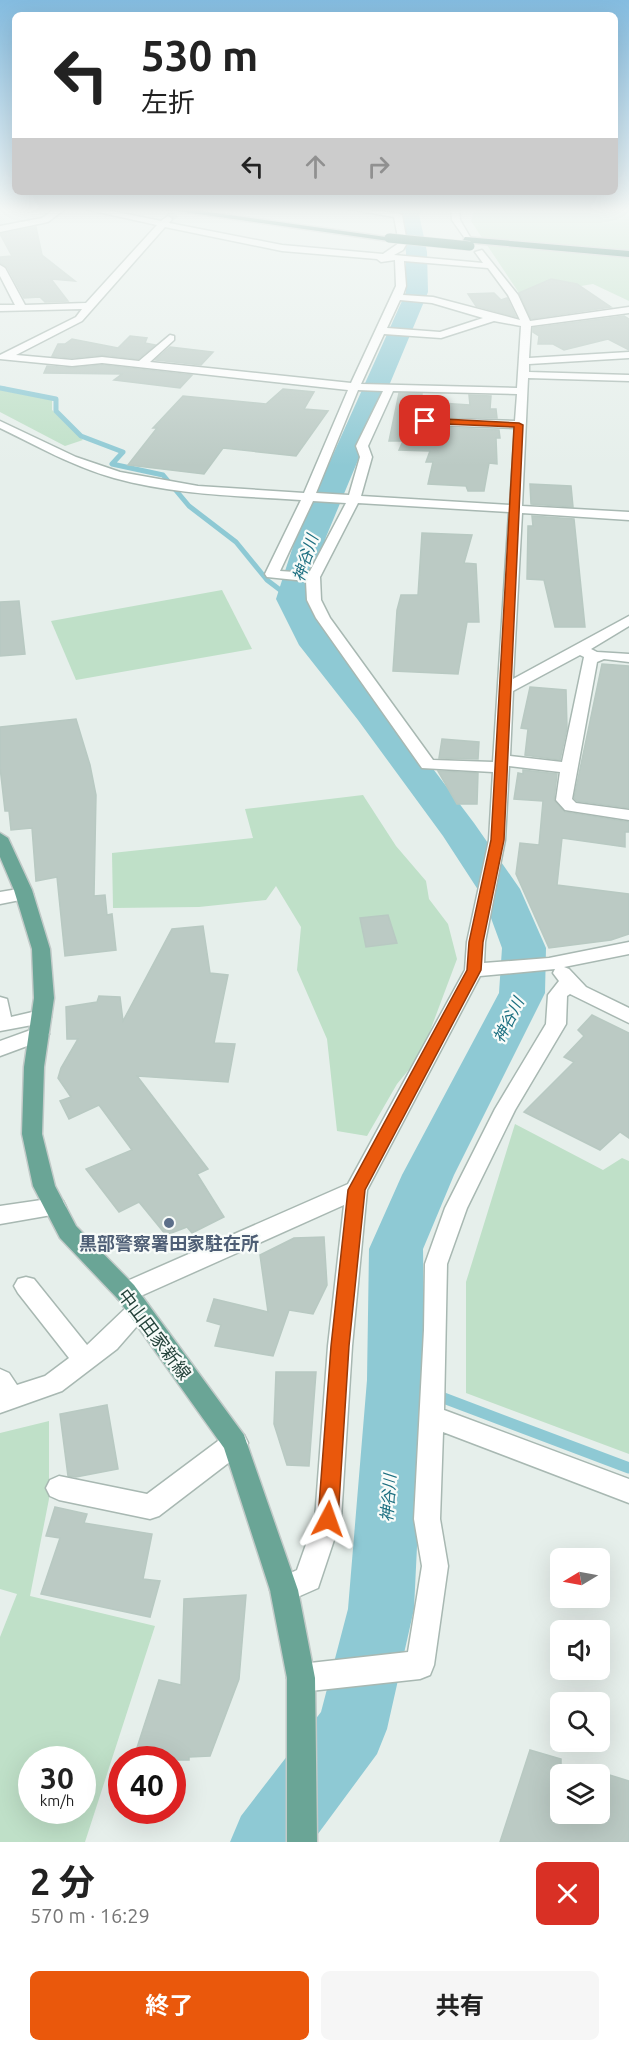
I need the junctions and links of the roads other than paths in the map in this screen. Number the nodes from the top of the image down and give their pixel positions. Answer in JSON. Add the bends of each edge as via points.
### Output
{"nodes":[{"id":1,"x":12,"y":294,"type":"edge"},
{"id":2,"x":99,"y":294,"type":"edge"},
{"id":3,"x":399,"y":294,"type":"edge"},
{"id":4,"x":509,"y":294,"type":"edge"},
{"id":5,"x":398,"y":297,"type":"junction"},
{"id":6,"x":88,"y":306,"type":"junction"},
{"id":7,"x":0,"y":308,"type":"edge"},
{"id":8,"x":22,"y":308,"type":"junction"},
{"id":9,"x":629,"y":310,"type":"edge"},
{"id":10,"x":494,"y":318,"type":"junction"},
{"id":11,"x":526,"y":324,"type":"junction"},
{"id":12,"x":381,"y":331,"type":"junction"},
{"id":13,"x":170,"y":338,"type":"dead end"},
{"id":14,"x":629,"y":355,"type":"edge"},
{"id":15,"x":2,"y":357,"type":"edge"},
{"id":16,"x":142,"y":364,"type":"junction"},
{"id":17,"x":524,"y":368,"type":"junction"},
{"id":18,"x":629,"y":378,"type":"edge"},
{"id":19,"x":354,"y":387,"type":"junction"},
{"id":20,"x":389,"y":389,"type":"junction"},
{"id":21,"x":521,"y":391,"type":"junction"},
{"id":22,"x":0,"y":424,"type":"edge"},
{"id":23,"x":519,"y":425,"type":"junction"},
{"id":24,"x":421,"y":442,"type":"dead end"},
{"id":25,"x":308,"y":498,"type":"junction"},
{"id":26,"x":351,"y":500,"type":"junction"},
{"id":27,"x":514,"y":508,"type":"junction"},
{"id":28,"x":629,"y":516,"type":"edge"},
{"id":29,"x":313,"y":577,"type":"junction"},
{"id":30,"x":629,"y":620,"type":"edge"},
{"id":31,"x":580,"y":649,"type":"junction"},
{"id":32,"x":596,"y":657,"type":"junction"},
{"id":33,"x":629,"y":658,"type":"edge"},
{"id":34,"x":504,"y":690,"type":"junction"},
{"id":35,"x":500,"y":763,"type":"junction"},
{"id":36,"x":569,"y":768,"type":"junction"},
{"id":37,"x":629,"y":815,"type":"edge"},
{"id":38,"x":0,"y":838,"type":"edge"},
{"id":39,"x":24,"y":894,"type":"junction"},
{"id":40,"x":0,"y":898,"type":"edge"},
{"id":41,"x":629,"y":948,"type":"edge"},
{"id":42,"x":483,"y":970,"type":"junction"},
{"id":43,"x":560,"y":970,"type":"junction"},
{"id":44,"x":0,"y":1004,"type":"edge"},
{"id":45,"x":629,"y":1016,"type":"edge"},
{"id":46,"x":40,"y":1025,"type":"junction"},
{"id":47,"x":0,"y":1049,"type":"edge"},
{"id":48,"x":356,"y":1190,"type":"junction"},
{"id":49,"x":55,"y":1207,"type":"junction"},
{"id":50,"x":0,"y":1215,"type":"edge"},
{"id":51,"x":27,"y":1286,"type":"dead end"},
{"id":52,"x":133,"y":1301,"type":"junction"},
{"id":53,"x":85,"y":1360,"type":"junction"},
{"id":54,"x":4,"y":1393,"type":"edge"},
{"id":55,"x":431,"y":1416,"type":"junction"},
{"id":56,"x":235,"y":1443,"type":"junction"},
{"id":57,"x":58,"y":1488,"type":"dead end"},
{"id":58,"x":629,"y":1491,"type":"edge"},
{"id":59,"x":284,"y":1590,"type":"junction"},
{"id":60,"x":301,"y":1678,"type":"junction"},
{"id":61,"x":302,"y":1842,"type":"edge"}],
"edges":[{"from":1,"to":8,"type":"street"},
{"from":2,"to":6,"type":"street"},
{"from":3,"to":5,"type":"street"},
{"from":4,"to":11,"type":"street"},
{"from":5,"to":10,"type":"street","via":[[425,299]]},
{"from":5,"to":12,"type":"street"},
{"from":6,"to":8,"type":"street"},
{"from":6,"to":15,"type":"street","via":[[79,319]]},
{"from":7,"to":8,"type":"street"},
{"from":9,"to":11,"type":"street"},
{"from":10,"to":11,"type":"street"},
{"from":10,"to":12,"type":"street","via":[[441,335]]},
{"from":11,"to":17,"type":"street"},
{"from":12,"to":19,"type":"street"},
{"from":13,"to":16,"type":"street"},
{"from":14,"to":17,"type":"street"},
{"from":15,"to":16,"type":"street","via":[[40,362],[102,360]]},
{"from":16,"to":19,"type":"street"},
{"from":17,"to":18,"type":"street"},
{"from":17,"to":21,"type":"street"},
{"from":19,"to":20,"type":"street"},
{"from":19,"to":25,"type":"street"},
{"from":20,"to":21,"type":"street"},
{"from":20,"to":26,"type":"street","via":[[362,446],[366,457]]},
{"from":21,"to":23,"type":"street"},
{"from":22,"to":25,"type":"street","via":[[72,459],[117,475],[198,490]]},
{"from":23,"to":24,"type":"street","via":[[425,421]]},
{"from":23,"to":27,"type":"street"},
{"from":25,"to":26,"type":"street"},
{"from":25,"to":29,"type":"street","via":[[272,574]]},
{"from":26,"to":27,"type":"street"},
{"from":26,"to":29,"type":"street"},
{"from":27,"to":28,"type":"street"},
{"from":27,"to":34,"type":"street"},
{"from":29,"to":35,"type":"street","via":[[314,600],[323,618],[428,765]]},
{"from":30,"to":31,"type":"street"},
{"from":31,"to":32,"type":"street"},
{"from":31,"to":34,"type":"street"},
{"from":32,"to":33,"type":"street"},
{"from":32,"to":36,"type":"street","via":[[590,659]]},
{"from":34,"to":35,"type":"street"},
{"from":35,"to":36,"type":"street"},
{"from":35,"to":42,"type":"street","via":[[497,840],[476,942]]},
{"from":36,"to":37,"type":"street","via":[[564,800],[571,807]]},
{"from":38,"to":39,"type":"main road","name":"中山田家新線"},
{"from":39,"to":40,"type":"street"},
{"from":39,"to":46,"type":"main road","name":"中山田家新線","via":[[41,949],[44,998]]},
{"from":41,"to":43,"type":"street"},
{"from":42,"to":43,"type":"street"},
{"from":42,"to":48,"type":"street"},
{"from":43,"to":45,"type":"street","via":[[579,992]]},
{"from":43,"to":55,"type":"street","via":[[555,1024],[505,1109],[456,1208],[436,1264]]},
{"from":44,"to":46,"type":"street","via":[[3,1025]]},
{"from":46,"to":47,"type":"street"},
{"from":46,"to":49,"type":"main road","name":"中山田家新線","via":[[32,1134],[44,1186]]},
{"from":48,"to":52,"type":"street"},
{"from":48,"to":59,"type":"street","via":[[328,1519],[309,1579]]},
{"from":49,"to":50,"type":"street"},
{"from":49,"to":52,"type":"main road","name":"中山田家新線","via":[[68,1232]]},
{"from":51,"to":53,"type":"street"},
{"from":52,"to":53,"type":"street","via":[[109,1342]]},
{"from":52,"to":56,"type":"main road","name":"中山田家新線"},
{"from":53,"to":54,"type":"street","via":[[53,1384]]},
{"from":55,"to":58,"type":"street"},
{"from":55,"to":60,"type":"street","via":[[427,1519],[435,1566],[420,1665]]},
{"from":56,"to":57,"type":"street","via":[[150,1507]]},
{"from":56,"to":59,"type":"main road","name":"中山田家新線"},
{"from":59,"to":60,"type":"main road","name":"中山田家新線"},
{"from":60,"to":61,"type":"main road","name":"中山田家新線"}]}
